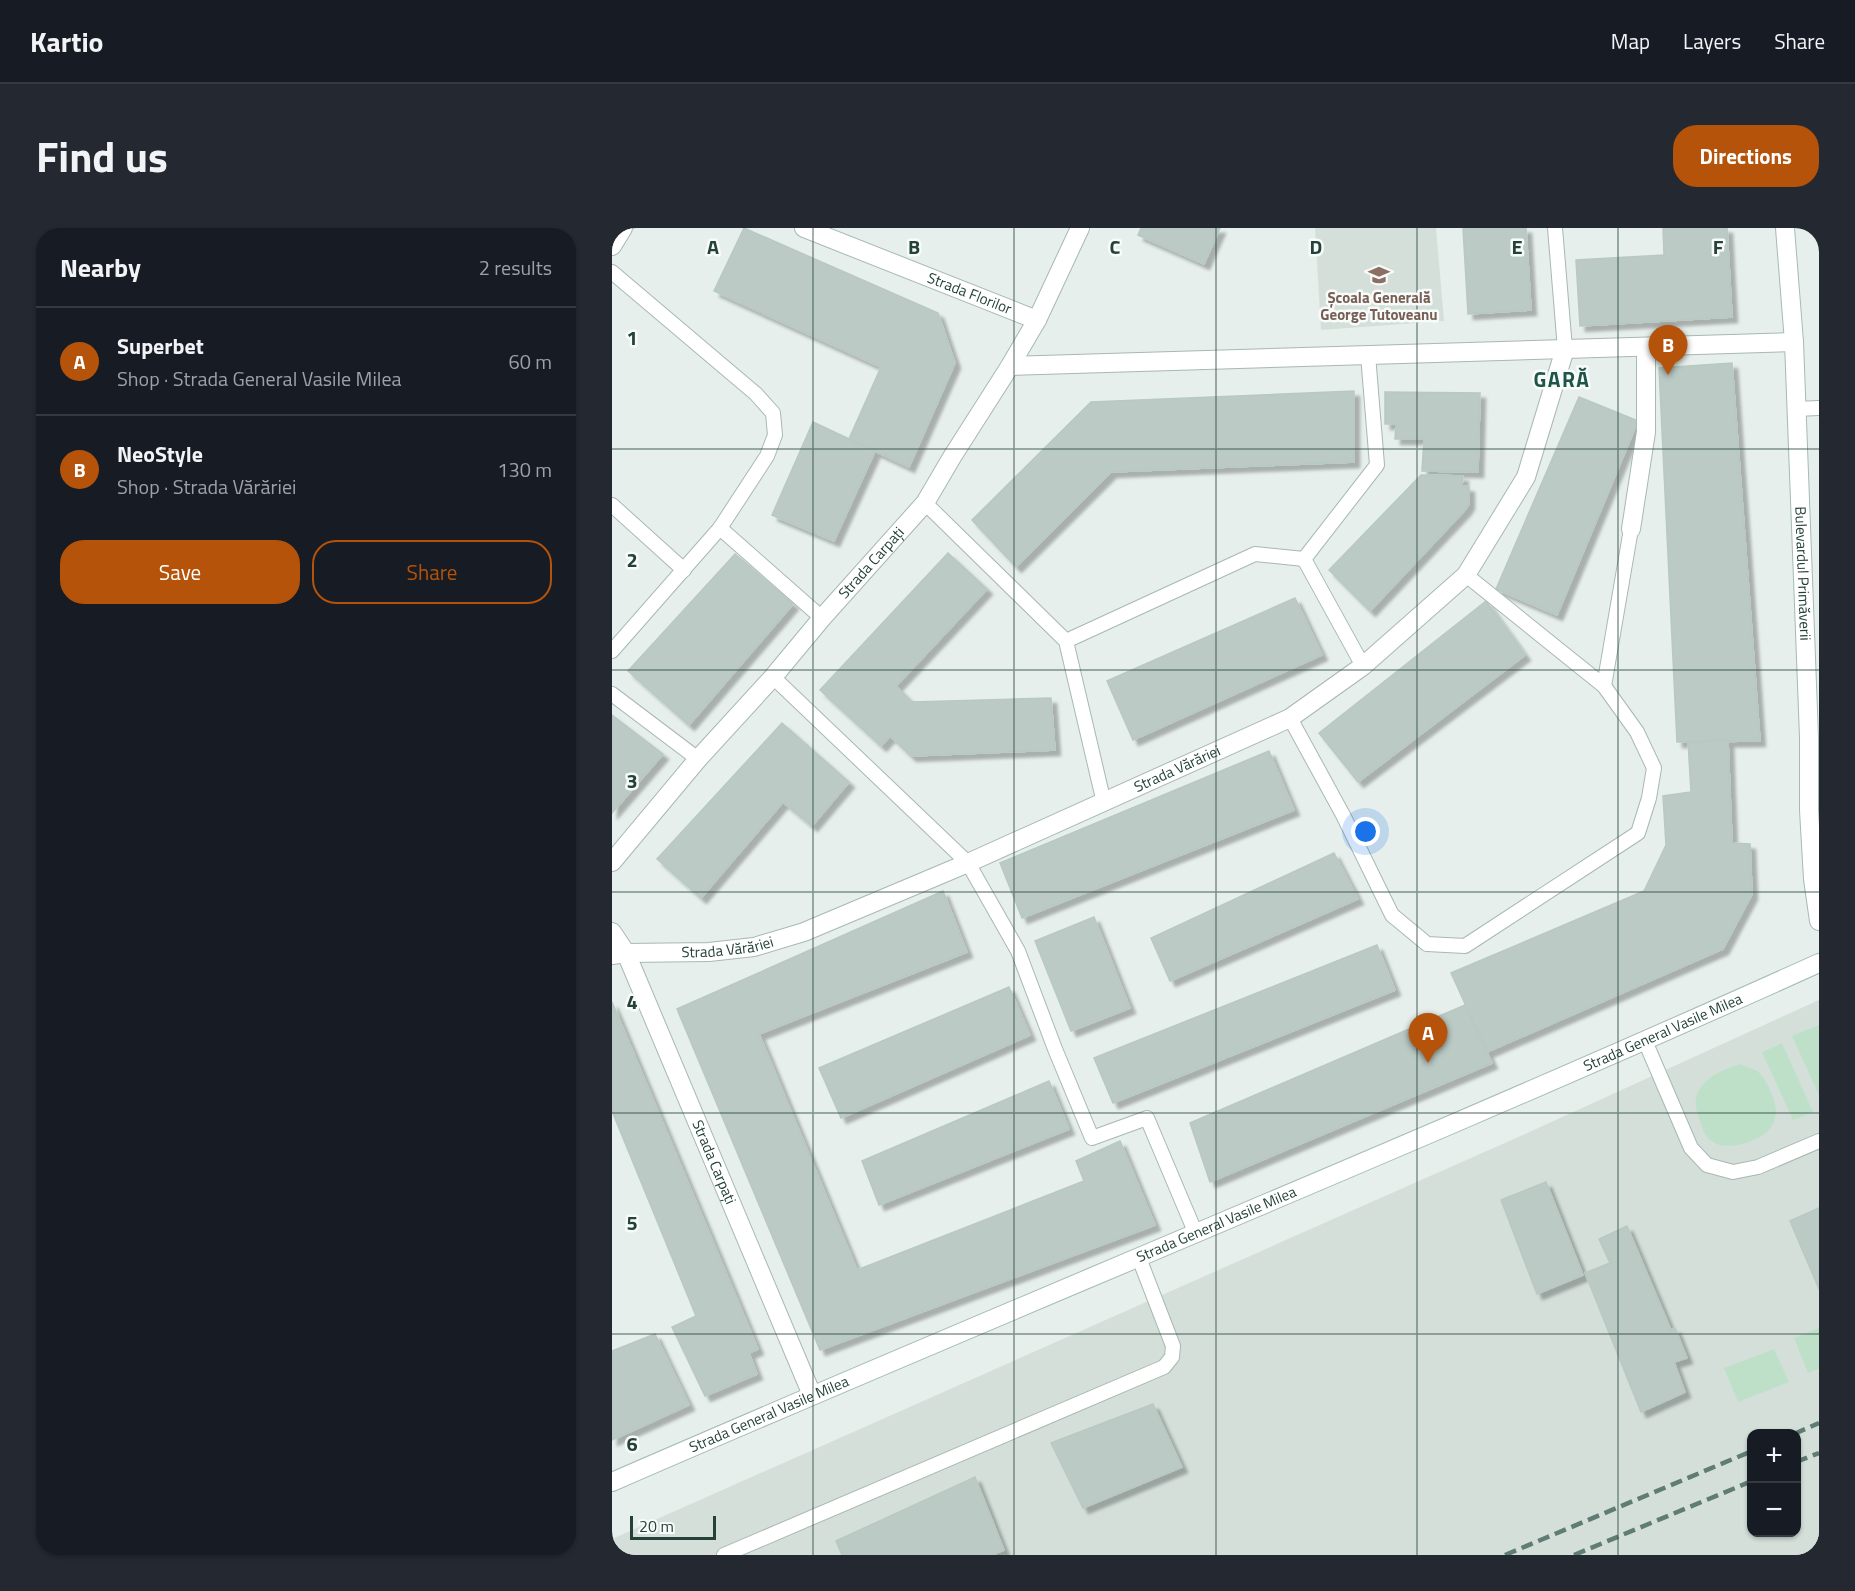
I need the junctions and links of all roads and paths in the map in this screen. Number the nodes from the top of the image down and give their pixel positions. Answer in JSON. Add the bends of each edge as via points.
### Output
{"nodes":[{"id":1,"x":622,"y":228,"type":"edge"},
{"id":2,"x":804,"y":228,"type":"edge"},
{"id":3,"x":1080,"y":228,"type":"edge"},
{"id":4,"x":1555,"y":228,"type":"edge"},
{"id":5,"x":1785,"y":228,"type":"edge"},
{"id":6,"x":612,"y":246,"type":"edge"},
{"id":7,"x":612,"y":272,"type":"edge"},
{"id":8,"x":1037,"y":320,"type":"junction"},
{"id":9,"x":1794,"y":342,"type":"junction"},
{"id":10,"x":1646,"y":348,"type":"junction"},
{"id":11,"x":1565,"y":349,"type":"junction"},
{"id":12,"x":1368,"y":355,"type":"junction"},
{"id":13,"x":1010,"y":366,"type":"junction"},
{"id":14,"x":1819,"y":408,"type":"edge"},
{"id":15,"x":1796,"y":409,"type":"junction"},
{"id":16,"x":925,"y":503,"type":"junction"},
{"id":17,"x":612,"y":505,"type":"edge"},
{"id":18,"x":720,"y":528,"type":"junction"},
{"id":19,"x":1631,"y":529,"type":"joint"},
{"id":20,"x":1304,"y":559,"type":"junction"},
{"id":21,"x":684,"y":570,"type":"junction"},
{"id":22,"x":1466,"y":575,"type":"junction"},
{"id":23,"x":822,"y":618,"type":"junction"},
{"id":24,"x":617,"y":635,"type":"edge"},
{"id":25,"x":1066,"y":641,"type":"junction"},
{"id":26,"x":612,"y":651,"type":"edge"},
{"id":27,"x":1363,"y":666,"type":"junction"},
{"id":28,"x":773,"y":677,"type":"junction"},
{"id":29,"x":1604,"y":686,"type":"junction"},
{"id":30,"x":612,"y":694,"type":"edge"},
{"id":31,"x":1290,"y":718,"type":"junction"},
{"id":32,"x":698,"y":759,"type":"junction"},
{"id":33,"x":1104,"y":802,"type":"junction"},
{"id":34,"x":612,"y":862,"type":"edge"},
{"id":35,"x":968,"y":863,"type":"junction"},
{"id":36,"x":1819,"y":921,"type":"edge"},
{"id":37,"x":612,"y":932,"type":"edge"},
{"id":38,"x":619,"y":954,"type":"edge"},
{"id":39,"x":1819,"y":963,"type":"edge"},
{"id":40,"x":1645,"y":1041,"type":"junction"},
{"id":41,"x":1819,"y":1141,"type":"edge"},
{"id":42,"x":1196,"y":1234,"type":"junction"},
{"id":43,"x":1139,"y":1258,"type":"junction"},
{"id":44,"x":812,"y":1395,"type":"junction"},
{"id":45,"x":612,"y":1482,"type":"edge"},
{"id":46,"x":724,"y":1555,"type":"edge"}],
"edges":[{"from":1,"to":6,"type":"street"},
{"from":2,"to":8,"type":"street","name":"Strada Florilor"},
{"from":3,"to":8,"type":"street","name":"Strada Carpați"},
{"from":4,"to":11,"type":"lane"},
{"from":5,"to":9,"type":"street","name":"Bulevardul Primăverii"},
{"from":7,"to":18,"type":"lane","via":[[756,394],[773,413],[775,435],[767,456]]},
{"from":8,"to":13,"type":"street","name":"Strada Carpați"},
{"from":9,"to":10,"type":"street"},
{"from":9,"to":15,"type":"street","name":"Bulevardul Primăverii"},
{"from":10,"to":11,"type":"street"},
{"from":10,"to":19,"type":"street","via":[[1646,432]]},
{"from":11,"to":12,"type":"street"},
{"from":11,"to":22,"type":"street","name":"Strada Vărăriei","via":[[1526,477]]},
{"from":12,"to":13,"type":"street"},
{"from":12,"to":20,"type":"lane","via":[[1377,465]]},
{"from":13,"to":16,"type":"street","name":"Strada Carpați"},
{"from":14,"to":15,"type":"lane"},
{"from":15,"to":36,"type":"street","name":"Bulevardul Primăverii","via":[[1809,810]]},
{"from":16,"to":23,"type":"street","name":"Strada Carpați"},
{"from":16,"to":25,"type":"lane"},
{"from":17,"to":21,"type":"lane"},
{"from":18,"to":21,"type":"lane"},
{"from":18,"to":23,"type":"lane"},
{"from":19,"to":29,"type":"lane"},
{"from":20,"to":25,"type":"lane","via":[[1255,554]]},
{"from":20,"to":27,"type":"lane"},
{"from":21,"to":24,"type":"lane"},
{"from":22,"to":27,"type":"street","name":"Strada Vărăriei"},
{"from":22,"to":29,"type":"lane"},
{"from":23,"to":28,"type":"street","name":"Strada Carpați"},
{"from":24,"to":26,"type":"lane"},
{"from":25,"to":33,"type":"lane"},
{"from":27,"to":31,"type":"street","name":"Strada Vărăriei"},
{"from":28,"to":32,"type":"street","name":"Strada Carpați"},
{"from":28,"to":35,"type":"lane"},
{"from":29,"to":31,"type":"lane","via":[[1637,732],[1654,768],[1638,833],[1465,945],[1427,944],[1392,915]]},
{"from":30,"to":32,"type":"lane"},
{"from":31,"to":33,"type":"street","name":"Strada Vărăriei"},
{"from":32,"to":34,"type":"street","name":"Strada Carpați"},
{"from":33,"to":35,"type":"street","name":"Strada Vărăriei"},
{"from":35,"to":38,"type":"street","name":"Strada Vărăriei","via":[[804,932],[754,947]]},
{"from":35,"to":42,"type":"lane","via":[[1018,951],[1092,1138],[1147,1118]]},
{"from":37,"to":38,"type":"street","name":"Strada Carpați"},
{"from":38,"to":44,"type":"street","name":"Strada Carpați"},
{"from":39,"to":40,"type":"street","name":"Strada General Vasile Milea"},
{"from":40,"to":41,"type":"lane","via":[[1691,1148],[1707,1165],[1733,1172],[1758,1167]]},
{"from":40,"to":42,"type":"street","name":"Strada General Vasile Milea"},
{"from":42,"to":43,"type":"street","name":"Strada General Vasile Milea"},
{"from":43,"to":44,"type":"street","name":"Strada General Vasile Milea"},
{"from":43,"to":46,"type":"lane","via":[[1173,1346],[1172,1357],[1164,1366]]},
{"from":44,"to":45,"type":"street","name":"Strada General Vasile Milea"}]}
